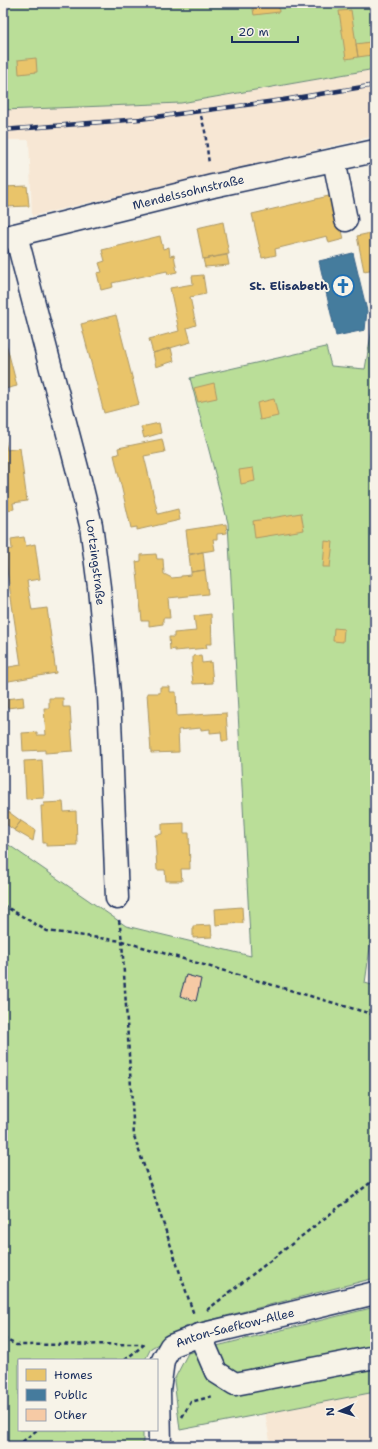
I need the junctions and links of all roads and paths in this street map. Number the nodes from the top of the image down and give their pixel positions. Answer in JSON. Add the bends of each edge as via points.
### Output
{"nodes":[{"id":1,"x":201,"y":116,"type":"dead end"},
{"id":2,"x":375,"y":150,"type":"edge"},
{"id":3,"x":334,"y":160,"type":"junction"},
{"id":4,"x":213,"y":186,"type":"junction"},
{"id":5,"x":346,"y":220,"type":"dead end"},
{"id":6,"x":10,"y":237,"type":"edge"},
{"id":7,"x":117,"y":898,"type":"joint"},
{"id":8,"x":3,"y":904,"type":"edge"},
{"id":9,"x":122,"y":941,"type":"junction"},
{"id":10,"x":375,"y":1015,"type":"edge"},
{"id":11,"x":375,"y":1179,"type":"edge"},
{"id":12,"x":375,"y":1293,"type":"edge"},
{"id":13,"x":198,"y":1327,"type":"junction"},
{"id":14,"x":3,"y":1338,"type":"edge"},
{"id":15,"x":150,"y":1341,"type":"dead end"},
{"id":16,"x":144,"y":1344,"type":"junction"},
{"id":17,"x":375,"y":1357,"type":"edge"},
{"id":18,"x":126,"y":1359,"type":"edge"},
{"id":19,"x":218,"y":1395,"type":"dead end"},
{"id":20,"x":180,"y":1420,"type":"dead end"},
{"id":21,"x":36,"y":1431,"type":"edge"},
{"id":22,"x":17,"y":1446,"type":"edge"},
{"id":23,"x":160,"y":1446,"type":"edge"}],
"edges":[{"from":1,"to":4,"type":"path"},
{"from":2,"to":3,"type":"street","name":"Mendelssohnstraße"},
{"from":3,"to":4,"type":"street","name":"Mendelssohnstraße"},
{"from":3,"to":5,"type":"street"},
{"from":4,"to":6,"type":"street","name":"Mendelssohnstraße"},
{"from":6,"to":7,"type":"street","name":"Lortzingstraße","via":[[75,460],[91,525],[109,694]]},
{"from":7,"to":9,"type":"path"},
{"from":8,"to":9,"type":"path","via":[[47,931]]},
{"from":9,"to":10,"type":"path"},
{"from":9,"to":13,"type":"path","via":[[134,1136]]},
{"from":11,"to":13,"type":"path"},
{"from":12,"to":13,"type":"street","name":"Anton-Saefkow-Allee"},
{"from":13,"to":17,"type":"street","via":[[216,1372],[235,1384]]},
{"from":13,"to":23,"type":"street","name":"Anton-Saefkow-Allee","via":[[172,1346],[163,1360]]},
{"from":14,"to":16,"type":"path","via":[[16,1346]]},
{"from":15,"to":16,"type":"path"},
{"from":16,"to":18,"type":"path"},
{"from":19,"to":20,"type":"path","via":[[191,1402]]},
{"from":21,"to":22,"type":"path"}]}
